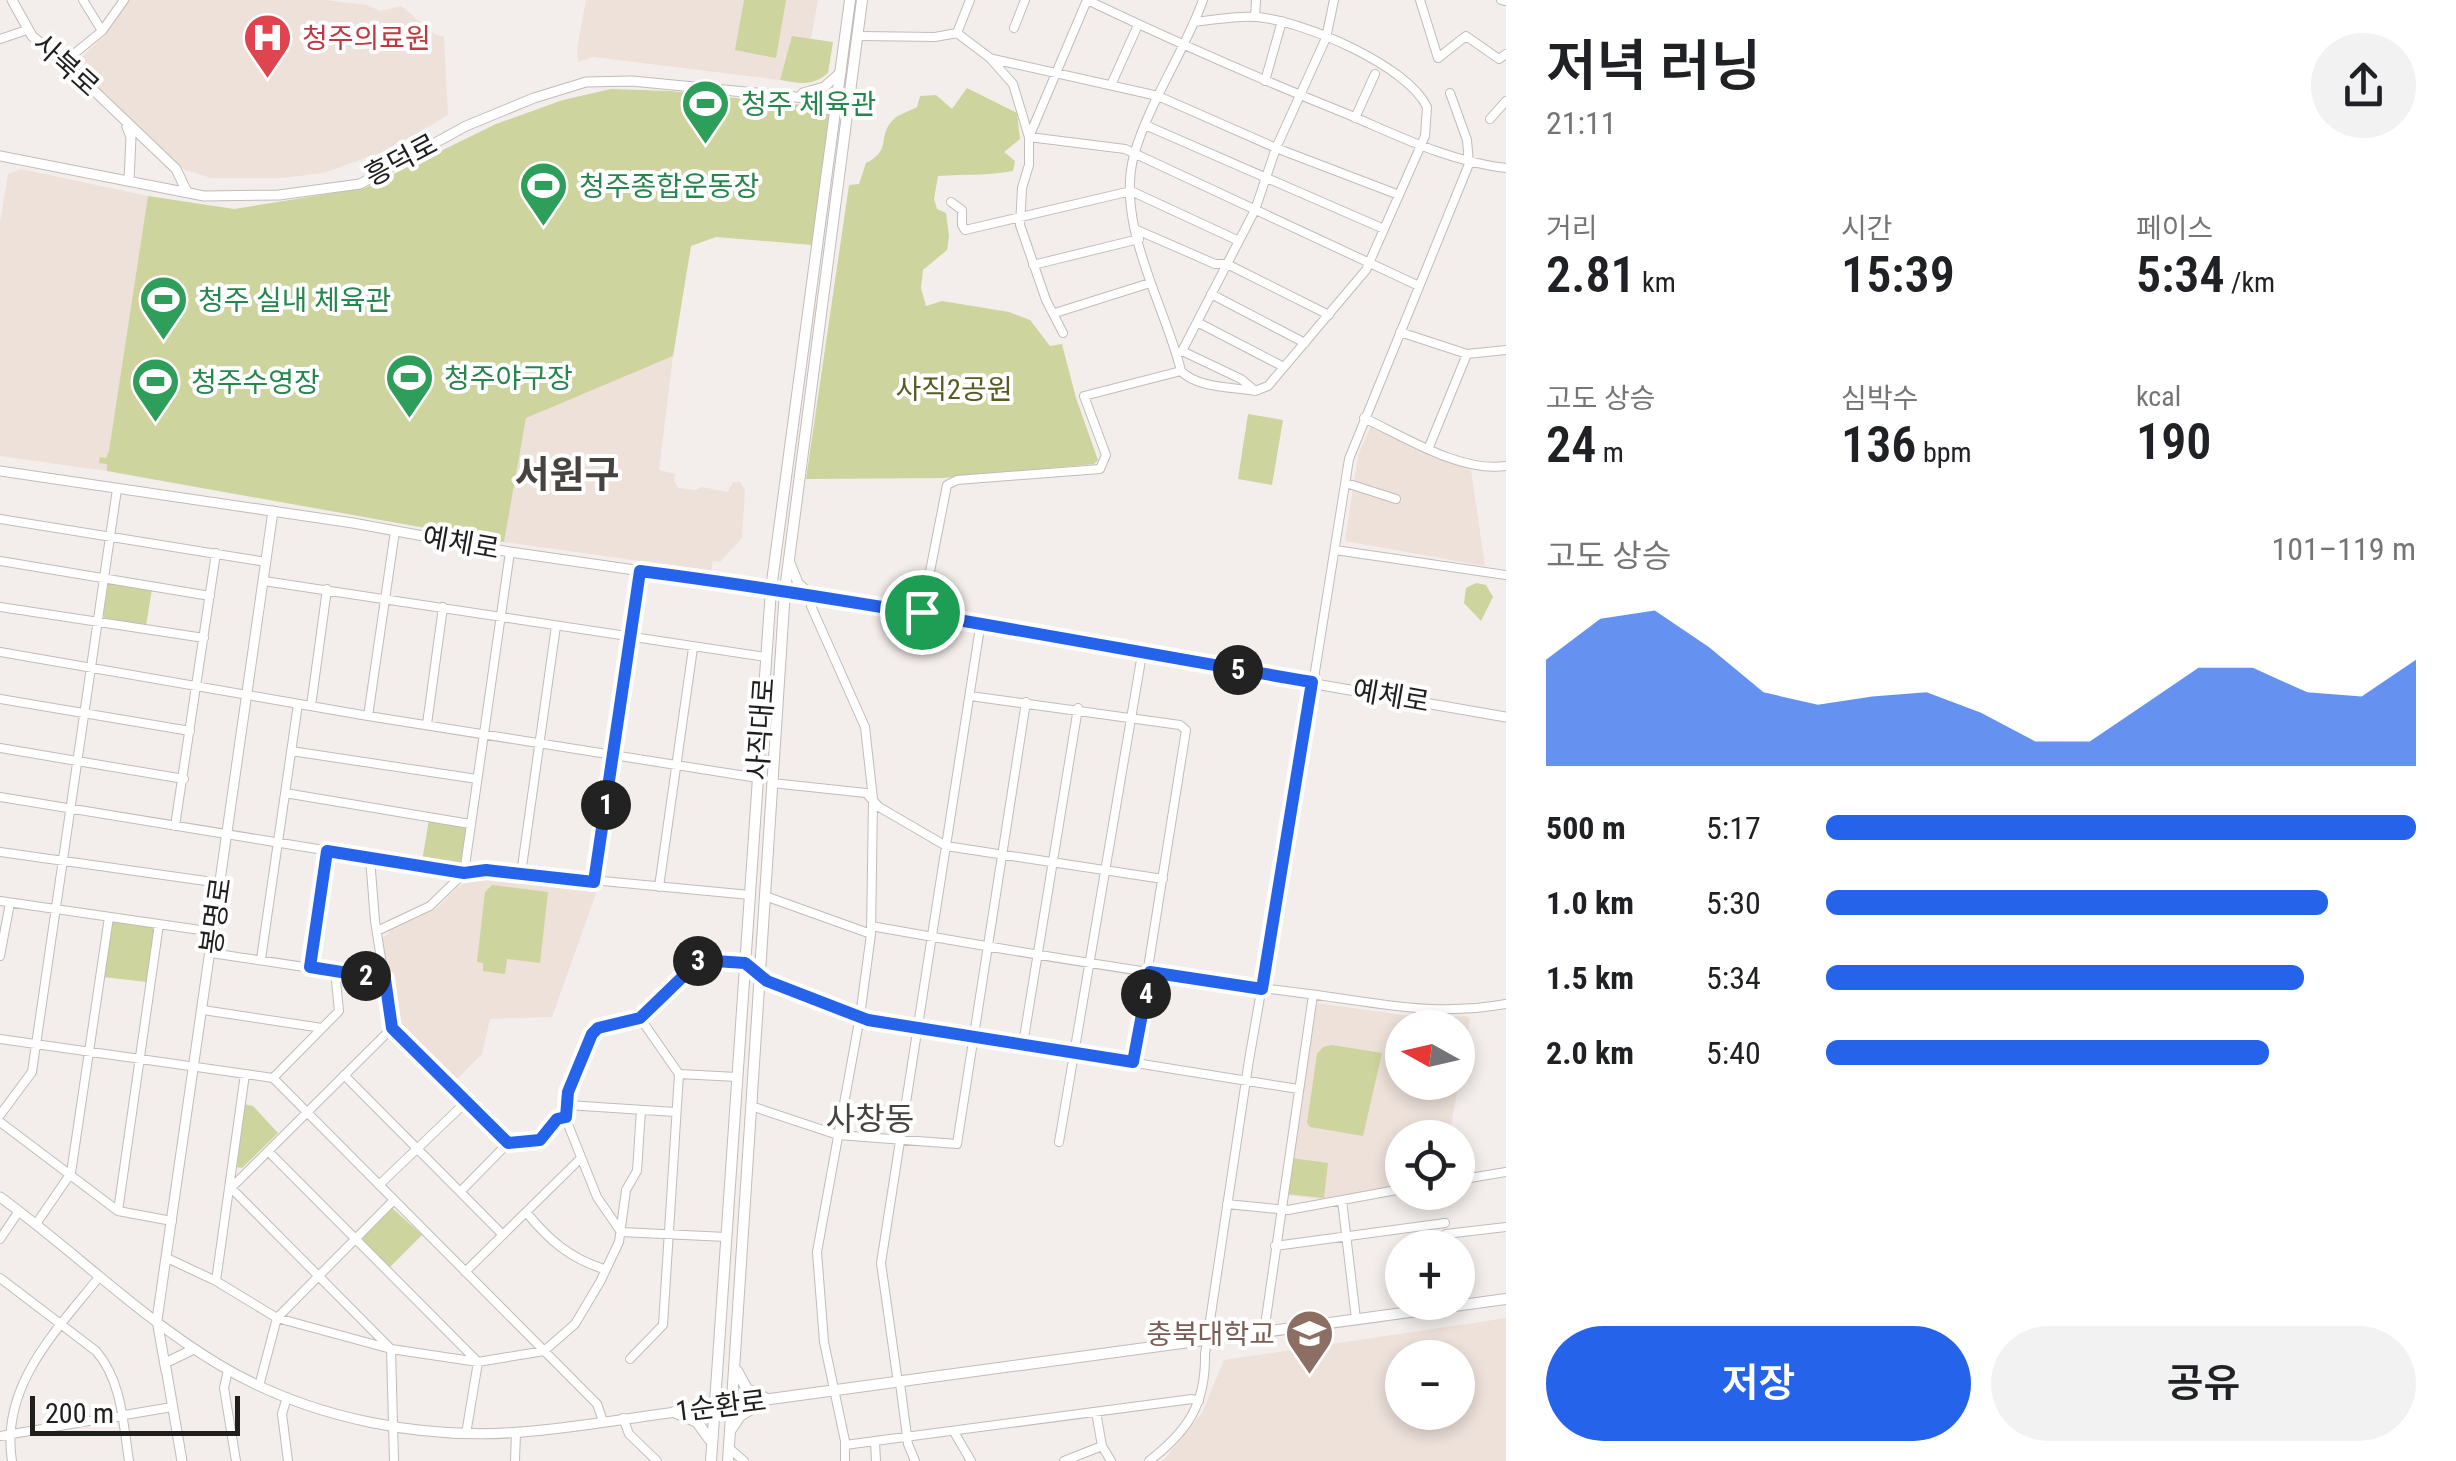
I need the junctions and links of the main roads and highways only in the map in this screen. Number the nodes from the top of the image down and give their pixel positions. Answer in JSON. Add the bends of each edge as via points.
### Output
{"nodes":[{"id":1,"x":850,"y":0,"type":"edge"},
{"id":2,"x":862,"y":0,"type":"edge"},
{"id":3,"x":752,"y":970,"type":"junction"},
{"id":4,"x":1506,"y":1299,"type":"edge"},
{"id":5,"x":734,"y":1364,"type":"junction"},
{"id":6,"x":768,"y":1400,"type":"junction"},
{"id":7,"x":732,"y":1404,"type":"junction"},
{"id":8,"x":715,"y":1407,"type":"junction"},
{"id":9,"x":674,"y":1412,"type":"road end"},
{"id":10,"x":730,"y":1432,"type":"junction"},
{"id":11,"x":712,"y":1457,"type":"edge"},
{"id":12,"x":728,"y":1461,"type":"edge"}],
"edges":[{"from":1,"to":3,"type":"main road","name":"사직대로","via":[[771,588],[750,896]]},
{"from":2,"to":3,"type":"main road","name":"사직대로","via":[[785,590],[765,896]]},
{"from":3,"to":5,"type":"main road","name":"사직대로","via":[[751,1106]]},
{"from":3,"to":8,"type":"main road","name":"사직대로","via":[[737,1078]]},
{"from":4,"to":6,"type":"main road","name":"1순환로"},
{"from":5,"to":6,"type":"main road","via":[[742,1385]]},
{"from":5,"to":7,"type":"main road","name":"사직대로"},
{"from":6,"to":7,"type":"main road","name":"1순환로"},
{"from":6,"to":10,"type":"main road","via":[[746,1411]]},
{"from":7,"to":8,"type":"main road","name":"1순환로"},
{"from":7,"to":10,"type":"main road","name":"사직대로"},
{"from":8,"to":11,"type":"main road","name":"사직대로"},
{"from":9,"to":11,"type":"main road","via":[[709,1435]]},
{"from":10,"to":12,"type":"main road","name":"사직대로"}]}
